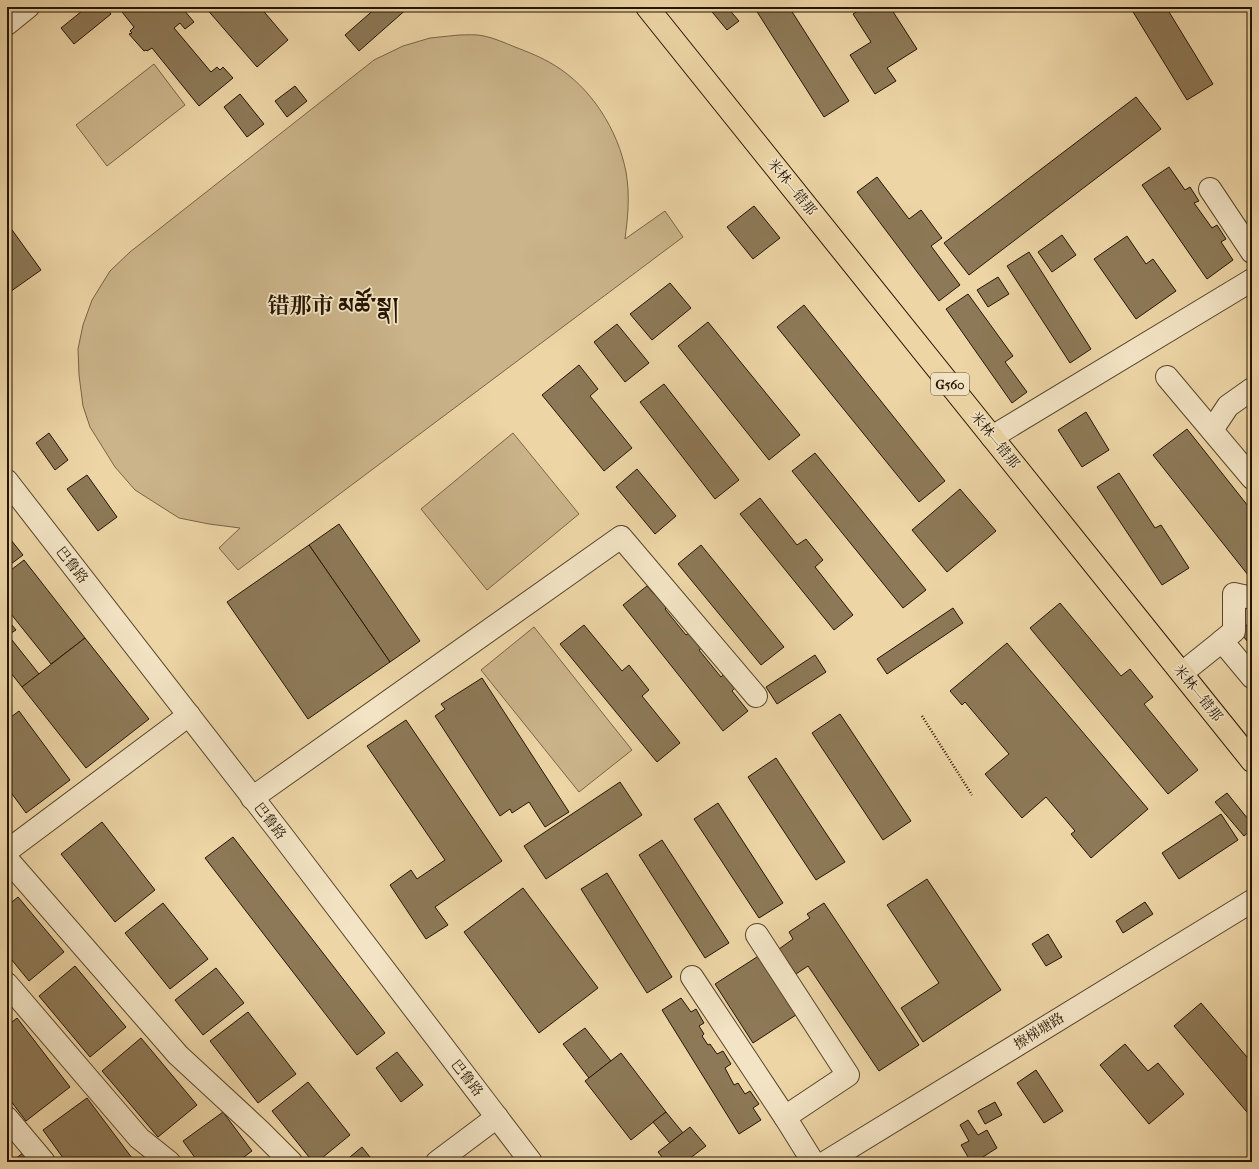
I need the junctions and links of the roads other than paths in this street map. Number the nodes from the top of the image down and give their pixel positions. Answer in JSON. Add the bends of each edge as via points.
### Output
{"nodes":[{"id":1,"x":28,"y":7,"type":"edge"},
{"id":2,"x":647,"y":7,"type":"edge"},
{"id":3,"x":7,"y":24,"type":"edge"},
{"id":4,"x":1210,"y":189,"type":"dead end"},
{"id":5,"x":1252,"y":252,"type":"edge"},
{"id":6,"x":1252,"y":280,"type":"edge"},
{"id":7,"x":1167,"y":377,"type":"dead end"},
{"id":8,"x":1252,"y":389,"type":"edge"},
{"id":9,"x":1212,"y":430,"type":"junction"},
{"id":10,"x":992,"y":437,"type":"junction"},
{"id":11,"x":1252,"y":478,"type":"edge"},
{"id":12,"x":7,"y":481,"type":"edge"},
{"id":13,"x":1252,"y":598,"type":"edge"},
{"id":14,"x":1222,"y":641,"type":"junction"},
{"id":15,"x":1182,"y":673,"type":"junction"},
{"id":16,"x":1252,"y":677,"type":"edge"},
{"id":17,"x":756,"y":696,"type":"dead end"},
{"id":18,"x":188,"y":715,"type":"junction"},
{"id":19,"x":1252,"y":761,"type":"edge"},
{"id":20,"x":252,"y":798,"type":"junction"},
{"id":21,"x":7,"y":851,"type":"edge"},
{"id":22,"x":7,"y":859,"type":"edge"},
{"id":23,"x":1252,"y":901,"type":"edge"},
{"id":24,"x":757,"y":936,"type":"dead end"},
{"id":25,"x":692,"y":977,"type":"dead end"},
{"id":26,"x":7,"y":984,"type":"edge"},
{"id":27,"x":497,"y":1117,"type":"junction"},
{"id":28,"x":785,"y":1117,"type":"junction"},
{"id":29,"x":7,"y":1118,"type":"edge"},
{"id":30,"x":44,"y":1162,"type":"edge"},
{"id":31,"x":169,"y":1162,"type":"edge"},
{"id":32,"x":291,"y":1162,"type":"edge"},
{"id":33,"x":437,"y":1162,"type":"edge"},
{"id":34,"x":531,"y":1162,"type":"edge"},
{"id":35,"x":813,"y":1162,"type":"edge"},
{"id":36,"x":826,"y":1162,"type":"edge"}],
"edges":[{"from":1,"to":3,"type":"street"},
{"from":2,"to":10,"type":"highway","name":"米林—错那","number":"G560"},
{"from":4,"to":5,"type":"street"},
{"from":6,"to":10,"type":"street"},
{"from":7,"to":9,"type":"street"},
{"from":8,"to":9,"type":"street","via":[[1228,406]]},
{"from":9,"to":11,"type":"street"},
{"from":10,"to":15,"type":"highway","name":"米林—错那","number":"G560"},
{"from":12,"to":18,"type":"street","name":"巴鲁路"},
{"from":13,"to":14,"type":"street","via":[[1234,594],[1234,631]]},
{"from":14,"to":15,"type":"street"},
{"from":14,"to":16,"type":"street"},
{"from":15,"to":19,"type":"highway","name":"米林—错那","number":"G560"},
{"from":17,"to":20,"type":"street","via":[[621,537]]},
{"from":18,"to":20,"type":"street","name":"巴鲁路"},
{"from":18,"to":21,"type":"street"},
{"from":20,"to":27,"type":"street","name":"巴鲁路"},
{"from":22,"to":32,"type":"street","via":[[178,1055]]},
{"from":23,"to":36,"type":"street","name":"擦梯塘路"},
{"from":24,"to":28,"type":"street","via":[[848,1075]]},
{"from":25,"to":28,"type":"street"},
{"from":26,"to":31,"type":"street","via":[[140,1138]]},
{"from":27,"to":33,"type":"street"},
{"from":27,"to":34,"type":"street","name":"巴鲁路"},
{"from":28,"to":35,"type":"street"},
{"from":29,"to":30,"type":"street"}]}
